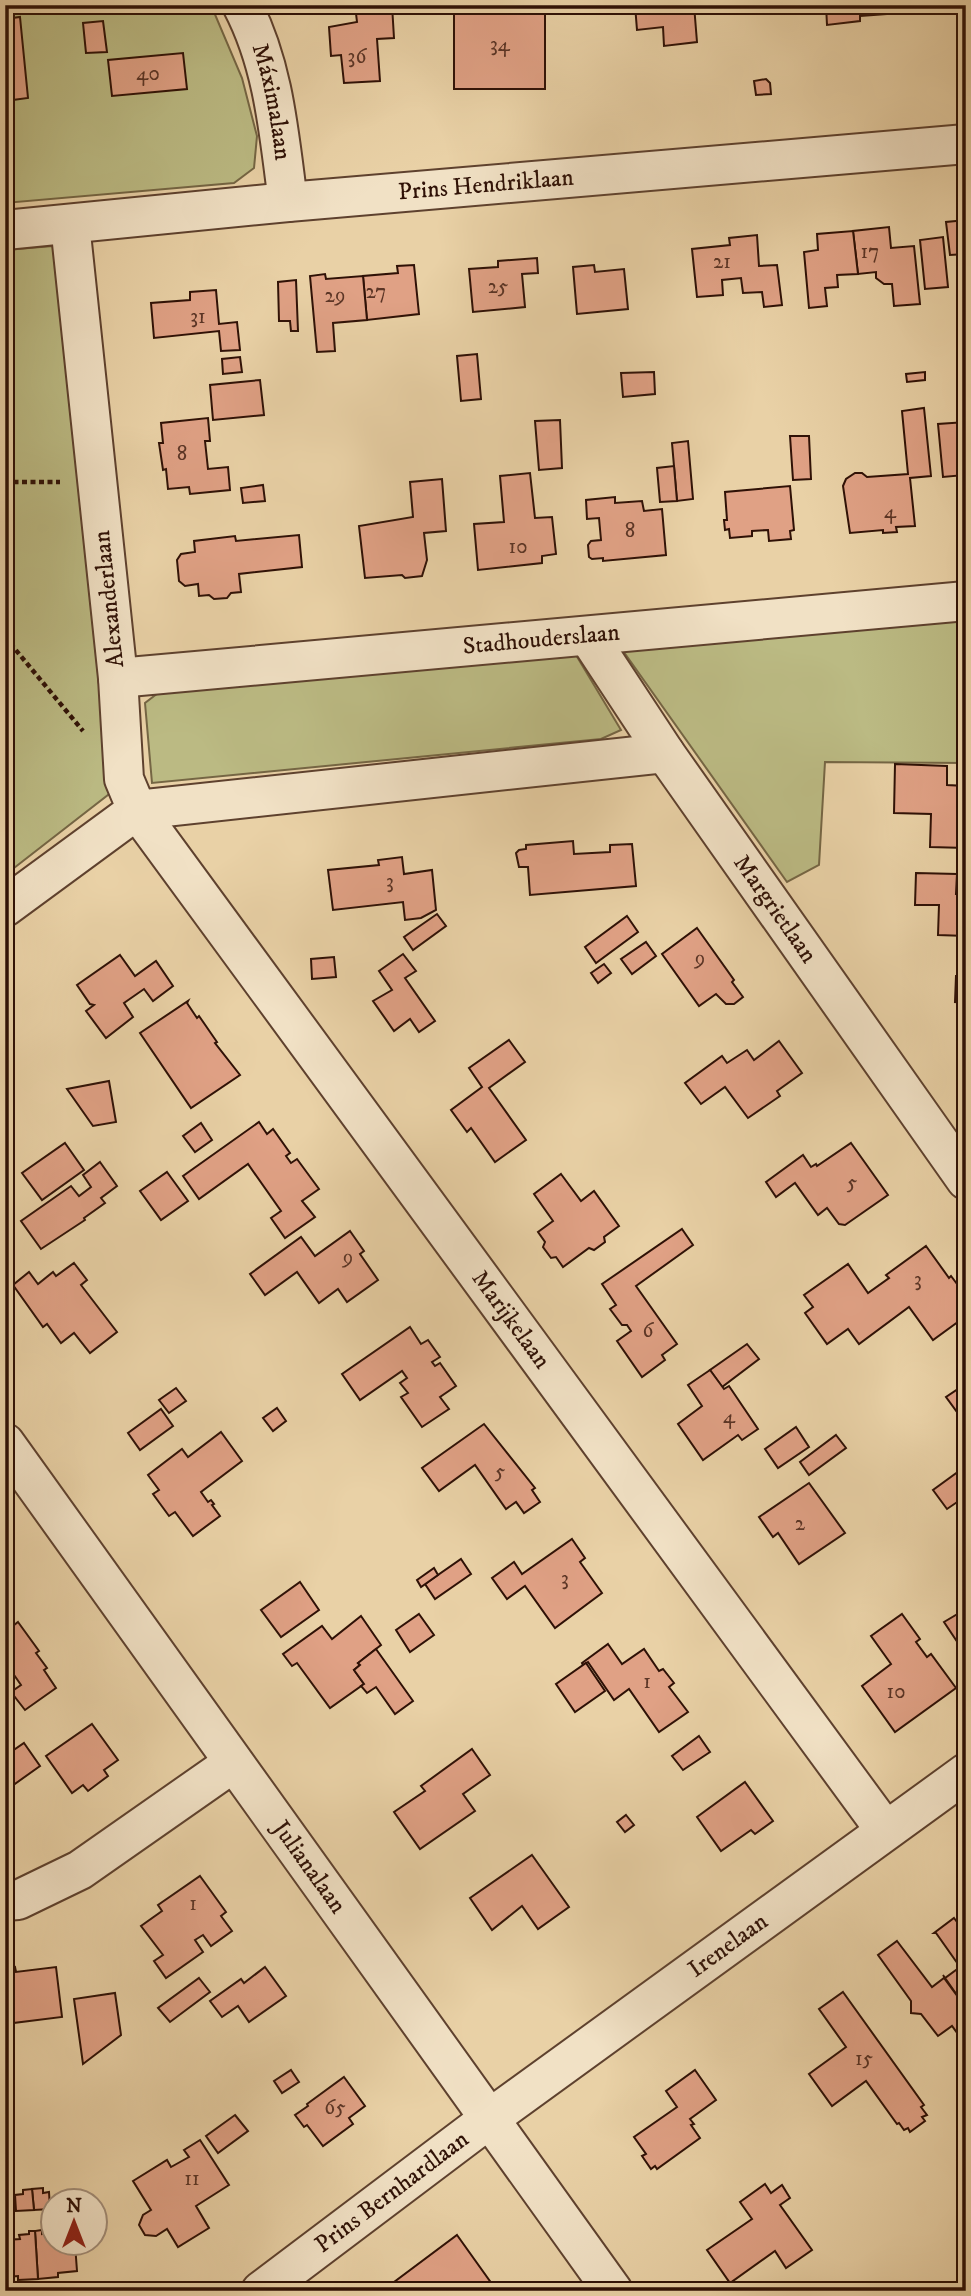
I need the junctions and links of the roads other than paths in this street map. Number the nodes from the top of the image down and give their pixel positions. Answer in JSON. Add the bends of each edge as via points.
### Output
{"nodes":[{"id":1,"x":242,"y":5,"type":"edge"},
{"id":2,"x":966,"y":144,"type":"edge"},
{"id":3,"x":288,"y":202,"type":"junction"},
{"id":4,"x":70,"y":224,"type":"junction"},
{"id":5,"x":5,"y":230,"type":"edge"},
{"id":6,"x":966,"y":601,"type":"edge"},
{"id":7,"x":588,"y":636,"type":"junction"},
{"id":8,"x":117,"y":678,"type":"junction"},
{"id":9,"x":665,"y":753,"type":"junction"},
{"id":10,"x":130,"y":794,"type":"junction"},
{"id":11,"x":5,"y":907,"type":"edge"},
{"id":12,"x":965,"y":1176,"type":"edge"},
{"id":13,"x":5,"y":1443,"type":"edge"},
{"id":14,"x":233,"y":1762,"type":"junction"},
{"id":15,"x":966,"y":1773,"type":"edge"},
{"id":16,"x":885,"y":1830,"type":"junction"},
{"id":17,"x":5,"y":1901,"type":"edge"},
{"id":18,"x":489,"y":2119,"type":"junction"},
{"id":19,"x":261,"y":2291,"type":"edge"},
{"id":20,"x":613,"y":2291,"type":"edge"}],
"edges":[{"from":1,"to":3,"type":"street","name":"Máximalaan","via":[[270,76]]},
{"from":2,"to":3,"type":"street","name":"Prins Hendriklaan"},
{"from":3,"to":4,"type":"street","name":"Prins Hendriklaan"},
{"from":4,"to":5,"type":"street","name":"Prins Hendriklaan"},
{"from":4,"to":8,"type":"street","name":"Alexanderlaan"},
{"from":6,"to":7,"type":"street","name":"Stadhouderslaan"},
{"from":7,"to":8,"type":"street","name":"Stadhouderslaan"},
{"from":7,"to":9,"type":"street","name":"Margrietlaan"},
{"from":8,"to":10,"type":"street","name":"Alexanderlaan"},
{"from":9,"to":10,"type":"street"},
{"from":9,"to":12,"type":"street","name":"Margrietlaan"},
{"from":10,"to":11,"type":"street"},
{"from":10,"to":16,"type":"street","name":"Marijkelaan"},
{"from":13,"to":14,"type":"street","name":"Julianalaan"},
{"from":14,"to":17,"type":"street","via":[[80,1870]]},
{"from":14,"to":18,"type":"street","name":"Julianalaan"},
{"from":15,"to":16,"type":"street","name":"Irenelaan"},
{"from":16,"to":18,"type":"street","name":"Irenelaan"},
{"from":18,"to":19,"type":"street","name":"Prins Bernhardlaan"},
{"from":18,"to":20,"type":"street","name":"Julianalaan"}]}
